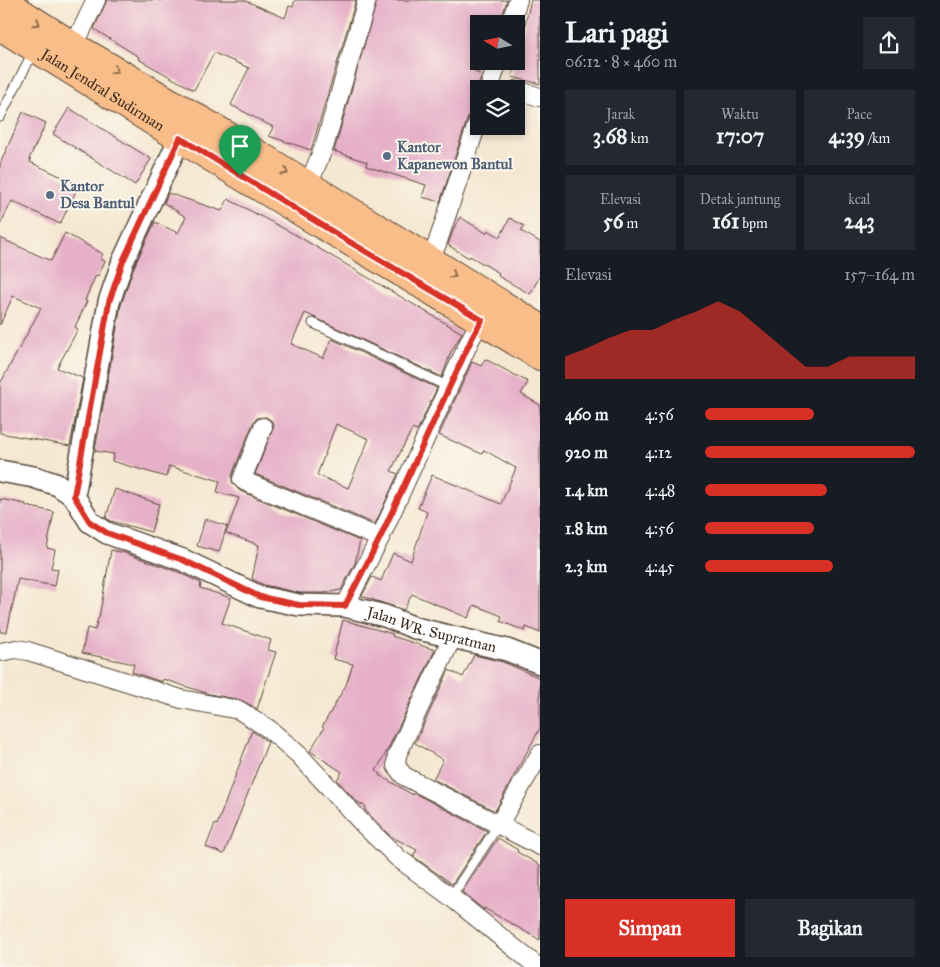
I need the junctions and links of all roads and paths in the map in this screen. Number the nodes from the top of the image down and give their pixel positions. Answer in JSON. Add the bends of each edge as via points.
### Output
{"nodes":[{"id":1,"x":1,"y":0,"type":"edge"},
{"id":2,"x":96,"y":0,"type":"edge"},
{"id":3,"x":367,"y":0,"type":"edge"},
{"id":4,"x":518,"y":0,"type":"edge"},
{"id":5,"x":513,"y":15,"type":"edge"},
{"id":6,"x":0,"y":26,"type":"edge"},
{"id":7,"x":35,"y":48,"type":"junction"},
{"id":8,"x":70,"y":56,"type":"junction"},
{"id":9,"x":525,"y":93,"type":"edge"},
{"id":10,"x":540,"y":97,"type":"edge"},
{"id":11,"x":0,"y":117,"type":"edge"},
{"id":12,"x":473,"y":135,"type":"edge"},
{"id":13,"x":180,"y":138,"type":"junction"},
{"id":14,"x":308,"y":186,"type":"junction"},
{"id":15,"x":430,"y":260,"type":"junction"},
{"id":16,"x":482,"y":320,"type":"junction"},
{"id":17,"x":313,"y":324,"type":"dead end"},
{"id":18,"x":540,"y":328,"type":"edge"},
{"id":19,"x":540,"y":356,"type":"edge"},
{"id":20,"x":449,"y":386,"type":"junction"},
{"id":21,"x":263,"y":427,"type":"dead end"},
{"id":22,"x":0,"y":471,"type":"edge"},
{"id":23,"x":74,"y":496,"type":"junction"},
{"id":24,"x":380,"y":538,"type":"junction"},
{"id":25,"x":345,"y":606,"type":"junction"},
{"id":26,"x":453,"y":636,"type":"junction"},
{"id":27,"x":0,"y":652,"type":"edge"},
{"id":28,"x":540,"y":664,"type":"edge"},
{"id":29,"x":540,"y":754,"type":"edge"},
{"id":30,"x":499,"y":824,"type":"junction"},
{"id":31,"x":540,"y":846,"type":"edge"},
{"id":32,"x":451,"y":897,"type":"junction"},
{"id":33,"x":538,"y":967,"type":"edge"}],
"edges":[{"from":1,"to":8,"type":"main road","name":"Jalan Jendral Sudirman","one_way":true},
{"from":2,"to":8,"type":"street"},
{"from":3,"to":14,"type":"street","via":[[325,144]]},
{"from":4,"to":5,"type":"street"},
{"from":6,"to":7,"type":"main road","name":"Jalan Jendral Sudirman"},
{"from":7,"to":8,"type":"main road","name":"Jalan Jendral Sudirman"},
{"from":7,"to":11,"type":"lane"},
{"from":8,"to":13,"type":"main road","name":"Jalan Jendral Sudirman"},
{"from":8,"to":14,"type":"main road","name":"Jalan Jendral Sudirman","one_way":true,"via":[[226,135]]},
{"from":9,"to":10,"type":"street"},
{"from":12,"to":15,"type":"street"},
{"from":13,"to":16,"type":"main road","name":"Jalan Jendral Sudirman"},
{"from":13,"to":23,"type":"street","via":[[123,261],[109,302]]},
{"from":14,"to":15,"type":"main road","name":"Jalan Jendral Sudirman"},
{"from":15,"to":18,"type":"main road","name":"Jalan Jendral Sudirman","one_way":true},
{"from":16,"to":19,"type":"main road","name":"Jalan Jendral Sudirman"},
{"from":16,"to":20,"type":"street"},
{"from":17,"to":20,"type":"lane"},
{"from":20,"to":24,"type":"street"},
{"from":21,"to":24,"type":"street","via":[[244,470],[244,481]]},
{"from":22,"to":23,"type":"street","name":"Jalan WR. Supratman","via":[[46,480]]},
{"from":23,"to":25,"type":"street","name":"Jalan WR. Supratman","via":[[90,522],[107,533],[183,560],[260,597],[299,605]]},
{"from":24,"to":25,"type":"street"},
{"from":25,"to":26,"type":"street","name":"Jalan WR. Supratman"},
{"from":26,"to":28,"type":"street","name":"Jalan WR. Supratman","via":[[507,650]]},
{"from":26,"to":30,"type":"street","via":[[397,755],[396,766],[404,776]]},
{"from":27,"to":32,"type":"street","via":[[28,650],[181,699],[239,710],[269,729],[299,755],[398,858]]},
{"from":29,"to":30,"type":"street"},
{"from":30,"to":31,"type":"street"},
{"from":30,"to":32,"type":"lane"},
{"from":32,"to":33,"type":"street"}]}
